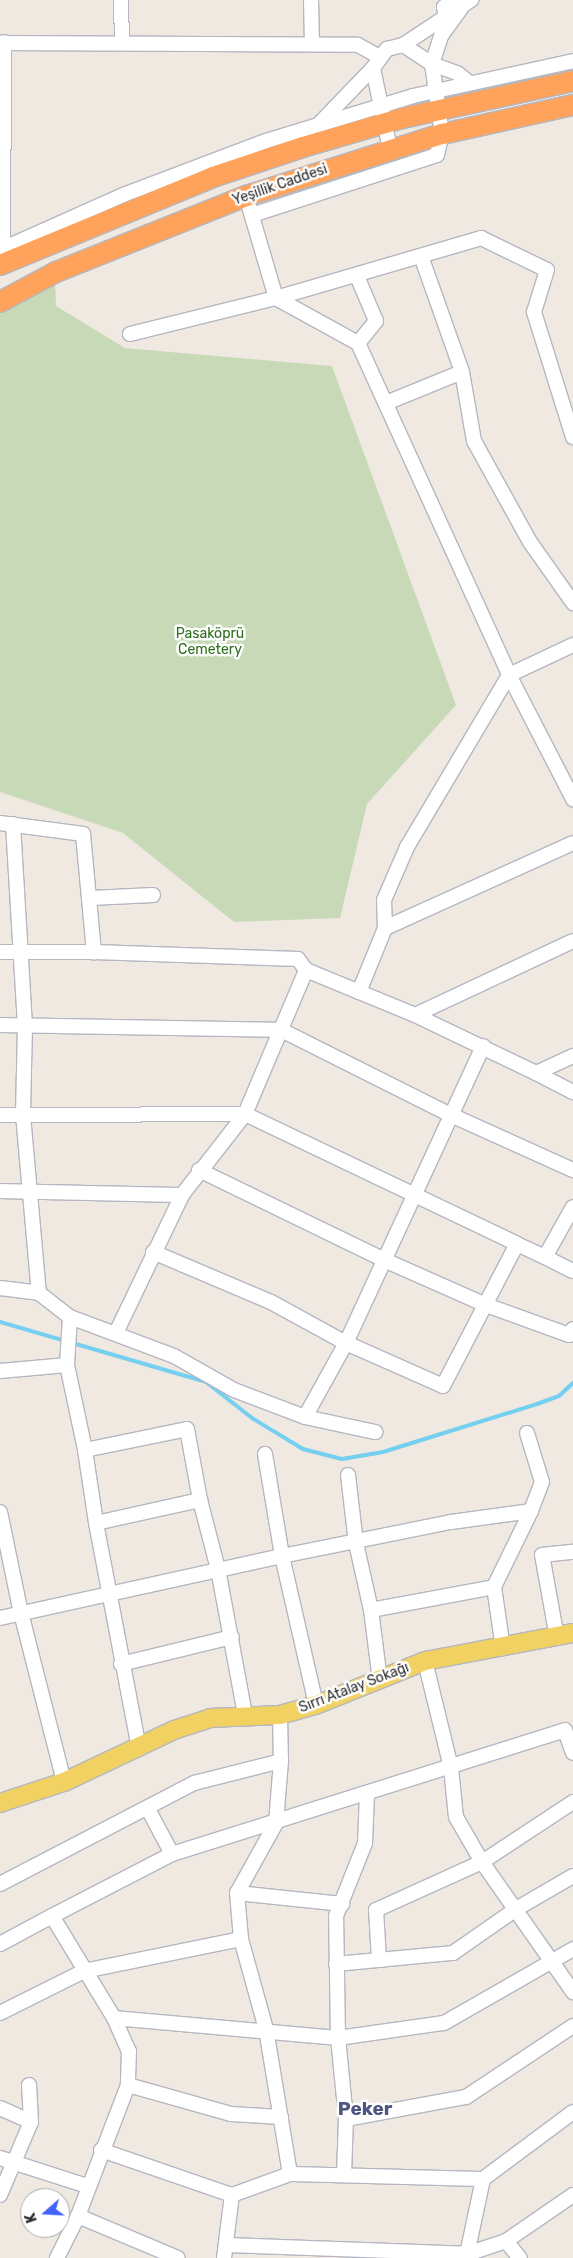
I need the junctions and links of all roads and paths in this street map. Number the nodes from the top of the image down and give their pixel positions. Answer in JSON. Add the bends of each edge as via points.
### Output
{"nodes":[{"id":1,"x":121,"y":0,"type":"edge"},
{"id":2,"x":311,"y":0,"type":"edge"},
{"id":3,"x":461,"y":3,"type":"edge"},
{"id":4,"x":2,"y":42,"type":"edge"},
{"id":5,"x":122,"y":42,"type":"junction"},
{"id":6,"x":312,"y":43,"type":"junction"},
{"id":7,"x":403,"y":45,"type":"junction"},
{"id":8,"x":573,"y":61,"type":"edge"},
{"id":9,"x":376,"y":63,"type":"junction"},
{"id":10,"x":432,"y":64,"type":"junction"},
{"id":11,"x":573,"y":81,"type":"edge"},
{"id":12,"x":468,"y":82,"type":"junction"},
{"id":13,"x":437,"y":100,"type":"junction"},
{"id":14,"x":573,"y":104,"type":"edge"},
{"id":15,"x":383,"y":114,"type":"junction"},
{"id":16,"x":318,"y":125,"type":"junction"},
{"id":17,"x":442,"y":134,"type":"junction"},
{"id":18,"x":390,"y":149,"type":"junction"},
{"id":19,"x":249,"y":205,"type":"junction"},
{"id":20,"x":1,"y":254,"type":"edge"},
{"id":21,"x":421,"y":256,"type":"junction"},
{"id":22,"x":357,"y":276,"type":"junction"},
{"id":23,"x":276,"y":298,"type":"junction"},
{"id":24,"x":0,"y":302,"type":"edge"},
{"id":25,"x":130,"y":334,"type":"dead end"},
{"id":26,"x":358,"y":343,"type":"junction"},
{"id":27,"x":462,"y":372,"type":"junction"},
{"id":28,"x":386,"y":403,"type":"junction"},
{"id":29,"x":573,"y":437,"type":"edge"},
{"id":30,"x":573,"y":603,"type":"edge"},
{"id":31,"x":573,"y":645,"type":"edge"},
{"id":32,"x":508,"y":675,"type":"junction"},
{"id":33,"x":573,"y":799,"type":"edge"},
{"id":34,"x":6,"y":824,"type":"edge"},
{"id":35,"x":573,"y":843,"type":"edge"},
{"id":36,"x":153,"y":895,"type":"dead end"},
{"id":37,"x":91,"y":898,"type":"junction"},
{"id":38,"x":385,"y":928,"type":"junction"},
{"id":39,"x":573,"y":941,"type":"edge"},
{"id":40,"x":0,"y":952,"type":"edge"},
{"id":41,"x":20,"y":952,"type":"junction"},
{"id":42,"x":94,"y":952,"type":"junction"},
{"id":43,"x":306,"y":970,"type":"junction"},
{"id":44,"x":359,"y":992,"type":"junction"},
{"id":45,"x":415,"y":1015,"type":"junction"},
{"id":46,"x":0,"y":1025,"type":"edge"},
{"id":47,"x":25,"y":1026,"type":"junction"},
{"id":48,"x":281,"y":1030,"type":"junction"},
{"id":49,"x":483,"y":1046,"type":"junction"},
{"id":50,"x":573,"y":1056,"type":"edge"},
{"id":51,"x":536,"y":1074,"type":"junction"},
{"id":52,"x":573,"y":1092,"type":"edge"},
{"id":53,"x":245,"y":1114,"type":"junction"},
{"id":54,"x":0,"y":1115,"type":"edge"},
{"id":55,"x":23,"y":1115,"type":"junction"},
{"id":56,"x":451,"y":1115,"type":"junction"},
{"id":57,"x":199,"y":1170,"type":"junction"},
{"id":58,"x":573,"y":1170,"type":"edge"},
{"id":59,"x":0,"y":1190,"type":"edge"},
{"id":60,"x":28,"y":1191,"type":"junction"},
{"id":61,"x":182,"y":1195,"type":"junction"},
{"id":62,"x":414,"y":1195,"type":"junction"},
{"id":63,"x":573,"y":1206,"type":"edge"},
{"id":64,"x":517,"y":1244,"type":"junction"},
{"id":65,"x":153,"y":1252,"type":"junction"},
{"id":66,"x":545,"y":1256,"type":"junction"},
{"id":67,"x":382,"y":1259,"type":"junction"},
{"id":68,"x":573,"y":1271,"type":"edge"},
{"id":69,"x":0,"y":1288,"type":"edge"},
{"id":70,"x":39,"y":1293,"type":"junction"},
{"id":71,"x":486,"y":1305,"type":"junction"},
{"id":72,"x":70,"y":1317,"type":"junction"},
{"id":73,"x":116,"y":1333,"type":"junction"},
{"id":74,"x":572,"y":1334,"type":"edge"},
{"id":75,"x":346,"y":1343,"type":"junction"},
{"id":76,"x":67,"y":1365,"type":"junction"},
{"id":77,"x":0,"y":1371,"type":"edge"},
{"id":78,"x":306,"y":1417,"type":"junction"},
{"id":79,"x":375,"y":1432,"type":"dead end"},
{"id":80,"x":527,"y":1433,"type":"dead end"},
{"id":81,"x":85,"y":1450,"type":"junction"},
{"id":82,"x":265,"y":1454,"type":"dead end"},
{"id":83,"x":348,"y":1475,"type":"dead end"},
{"id":84,"x":200,"y":1500,"type":"junction"},
{"id":85,"x":0,"y":1512,"type":"edge"},
{"id":86,"x":531,"y":1512,"type":"junction"},
{"id":87,"x":96,"y":1522,"type":"junction"},
{"id":88,"x":356,"y":1543,"type":"junction"},
{"id":89,"x":573,"y":1552,"type":"edge"},
{"id":90,"x":282,"y":1556,"type":"junction"},
{"id":91,"x":218,"y":1569,"type":"junction"},
{"id":92,"x":494,"y":1587,"type":"junction"},
{"id":93,"x":107,"y":1593,"type":"junction"},
{"id":94,"x":371,"y":1610,"type":"junction"},
{"id":95,"x":21,"y":1613,"type":"junction"},
{"id":96,"x":0,"y":1618,"type":"edge"},
{"id":97,"x":565,"y":1636,"type":"edge"},
{"id":98,"x":232,"y":1637,"type":"junction"},
{"id":99,"x":503,"y":1648,"type":"junction"},
{"id":100,"x":425,"y":1661,"type":"junction"},
{"id":101,"x":121,"y":1664,"type":"junction"},
{"id":102,"x":380,"y":1680,"type":"junction"},
{"id":103,"x":316,"y":1705,"type":"junction"},
{"id":104,"x":245,"y":1714,"type":"junction"},
{"id":105,"x":280,"y":1715,"type":"junction"},
{"id":106,"x":569,"y":1728,"type":"edge"},
{"id":107,"x":139,"y":1748,"type":"junction"},
{"id":108,"x":573,"y":1752,"type":"edge"},
{"id":109,"x":281,"y":1761,"type":"junction"},
{"id":110,"x":451,"y":1768,"type":"junction"},
{"id":111,"x":64,"y":1782,"type":"junction"},
{"id":112,"x":367,"y":1793,"type":"junction"},
{"id":113,"x":573,"y":1802,"type":"edge"},
{"id":114,"x":0,"y":1804,"type":"edge"},
{"id":115,"x":148,"y":1809,"type":"junction"},
{"id":116,"x":276,"y":1823,"type":"junction"},
{"id":117,"x":172,"y":1854,"type":"junction"},
{"id":118,"x":482,"y":1862,"type":"junction"},
{"id":119,"x":573,"y":1876,"type":"edge"},
{"id":120,"x":0,"y":1884,"type":"edge"},
{"id":121,"x":237,"y":1893,"type":"junction"},
{"id":122,"x":342,"y":1904,"type":"junction"},
{"id":123,"x":516,"y":1909,"type":"junction"},
{"id":124,"x":52,"y":1916,"type":"junction"},
{"id":125,"x":241,"y":1939,"type":"junction"},
{"id":126,"x":0,"y":1944,"type":"edge"},
{"id":127,"x":573,"y":1949,"type":"edge"},
{"id":128,"x":380,"y":1960,"type":"junction"},
{"id":129,"x":551,"y":1960,"type":"junction"},
{"id":130,"x":336,"y":1964,"type":"junction"},
{"id":131,"x":84,"y":1971,"type":"junction"},
{"id":132,"x":573,"y":1992,"type":"edge"},
{"id":133,"x":0,"y":2013,"type":"edge"},
{"id":134,"x":114,"y":2018,"type":"junction"},
{"id":135,"x":573,"y":2026,"type":"edge"},
{"id":136,"x":266,"y":2029,"type":"junction"},
{"id":137,"x":338,"y":2038,"type":"junction"},
{"id":138,"x":29,"y":2085,"type":"dead end"},
{"id":139,"x":128,"y":2085,"type":"junction"},
{"id":140,"x":0,"y":2108,"type":"edge"},
{"id":141,"x":573,"y":2112,"type":"edge"},
{"id":142,"x":281,"y":2117,"type":"junction"},
{"id":143,"x":346,"y":2119,"type":"junction"},
{"id":144,"x":31,"y":2122,"type":"junction"},
{"id":145,"x":101,"y":2150,"type":"junction"},
{"id":146,"x":0,"y":2158,"type":"edge"},
{"id":147,"x":16,"y":2162,"type":"junction"},
{"id":148,"x":290,"y":2174,"type":"junction"},
{"id":149,"x":344,"y":2176,"type":"junction"},
{"id":150,"x":483,"y":2179,"type":"junction"},
{"id":151,"x":87,"y":2186,"type":"junction"},
{"id":152,"x":0,"y":2194,"type":"edge"},
{"id":153,"x":232,"y":2195,"type":"junction"},
{"id":154,"x":573,"y":2195,"type":"edge"},
{"id":155,"x":78,"y":2216,"type":"junction"},
{"id":156,"x":506,"y":2242,"type":"junction"},
{"id":157,"x":226,"y":2251,"type":"edge"},
{"id":158,"x":468,"y":2256,"type":"edge"},
{"id":159,"x":57,"y":2258,"type":"edge"},
{"id":160,"x":178,"y":2258,"type":"edge"},
{"id":161,"x":520,"y":2258,"type":"edge"}],
"edges":[{"from":1,"to":5,"type":"street"},
{"from":2,"to":6,"type":"street"},
{"from":3,"to":7,"type":"street"},
{"from":3,"to":10,"type":"street","via":[[442,36]]},
{"from":4,"to":5,"type":"street"},
{"from":4,"to":20,"type":"street"},
{"from":5,"to":6,"type":"street"},
{"from":6,"to":9,"type":"street","via":[[358,45]]},
{"from":7,"to":9,"type":"street","via":[[395,45]]},
{"from":7,"to":10,"type":"street"},
{"from":8,"to":12,"type":"street"},
{"from":9,"to":15,"type":"street"},
{"from":9,"to":16,"type":"street"},
{"from":10,"to":12,"type":"street","via":[[457,73]]},
{"from":10,"to":13,"type":"street"},
{"from":11,"to":13,"type":"highway","name":"Yeşillik Caddesi"},
{"from":12,"to":13,"type":"street"},
{"from":13,"to":15,"type":"highway","name":"Yeşillik Caddesi"},
{"from":13,"to":17,"type":"street"},
{"from":14,"to":17,"type":"highway","name":"Yeşillik Caddesi"},
{"from":15,"to":16,"type":"street"},
{"from":15,"to":18,"type":"street"},
{"from":15,"to":20,"type":"highway","name":"Yeşillik Caddesi"},
{"from":16,"to":20,"type":"street","via":[[266,141],[123,195]]},
{"from":17,"to":18,"type":"highway","name":"Yeşillik Caddesi"},
{"from":17,"to":19,"type":"street","via":[[437,155]]},
{"from":18,"to":19,"type":"highway","name":"Yeşillik Caddesi"},
{"from":19,"to":23,"type":"street"},
{"from":19,"to":24,"type":"highway","name":"Yeşillik Caddesi","via":[[56,272]]},
{"from":21,"to":22,"type":"street"},
{"from":21,"to":27,"type":"street"},
{"from":21,"to":29,"type":"street","via":[[480,238],[548,270],[534,312]]},
{"from":22,"to":23,"type":"street"},
{"from":22,"to":26,"type":"street","via":[[376,321]]},
{"from":23,"to":25,"type":"street"},
{"from":23,"to":26,"type":"street"},
{"from":26,"to":28,"type":"street"},
{"from":27,"to":28,"type":"street"},
{"from":27,"to":30,"type":"street","via":[[474,441],[530,542]]},
{"from":28,"to":32,"type":"street"},
{"from":31,"to":32,"type":"street"},
{"from":32,"to":33,"type":"street"},
{"from":32,"to":38,"type":"street","via":[[407,847],[384,900]]},
{"from":34,"to":37,"type":"street","via":[[83,834]]},
{"from":34,"to":41,"type":"street"},
{"from":35,"to":38,"type":"street"},
{"from":36,"to":37,"type":"street"},
{"from":37,"to":42,"type":"street"},
{"from":38,"to":44,"type":"street"},
{"from":39,"to":45,"type":"street"},
{"from":40,"to":41,"type":"street"},
{"from":41,"to":42,"type":"street"},
{"from":41,"to":47,"type":"street"},
{"from":42,"to":43,"type":"street","via":[[271,956],[298,959]]},
{"from":43,"to":44,"type":"street"},
{"from":43,"to":48,"type":"street"},
{"from":44,"to":45,"type":"street"},
{"from":45,"to":49,"type":"street"},
{"from":46,"to":47,"type":"street"},
{"from":47,"to":48,"type":"street"},
{"from":47,"to":55,"type":"street"},
{"from":48,"to":53,"type":"street"},
{"from":48,"to":56,"type":"street"},
{"from":49,"to":51,"type":"street"},
{"from":49,"to":56,"type":"street"},
{"from":50,"to":51,"type":"street"},
{"from":51,"to":52,"type":"street"},
{"from":53,"to":55,"type":"street"},
{"from":53,"to":57,"type":"street"},
{"from":53,"to":62,"type":"street"},
{"from":54,"to":55,"type":"street"},
{"from":55,"to":60,"type":"street"},
{"from":56,"to":58,"type":"street"},
{"from":56,"to":62,"type":"street"},
{"from":57,"to":61,"type":"street"},
{"from":57,"to":67,"type":"street"},
{"from":59,"to":60,"type":"street"},
{"from":60,"to":61,"type":"street"},
{"from":60,"to":70,"type":"street"},
{"from":61,"to":65,"type":"street"},
{"from":62,"to":64,"type":"street"},
{"from":62,"to":67,"type":"street"},
{"from":63,"to":66,"type":"street"},
{"from":64,"to":66,"type":"street"},
{"from":64,"to":71,"type":"street"},
{"from":65,"to":73,"type":"street"},
{"from":65,"to":75,"type":"street","via":[[271,1302]]},
{"from":66,"to":68,"type":"street"},
{"from":67,"to":71,"type":"street"},
{"from":67,"to":75,"type":"street"},
{"from":69,"to":70,"type":"street"},
{"from":70,"to":72,"type":"street"},
{"from":71,"to":74,"type":"street"},
{"from":71,"to":75,"type":"street","via":[[443,1386]]},
{"from":72,"to":73,"type":"street"},
{"from":72,"to":76,"type":"street"},
{"from":73,"to":78,"type":"street","via":[[174,1356],[234,1390]]},
{"from":75,"to":78,"type":"street"},
{"from":76,"to":77,"type":"street"},
{"from":76,"to":81,"type":"street"},
{"from":78,"to":79,"type":"street"},
{"from":80,"to":86,"type":"street","via":[[542,1482]]},
{"from":81,"to":84,"type":"street","via":[[187,1429]]},
{"from":81,"to":87,"type":"street"},
{"from":82,"to":90,"type":"street"},
{"from":83,"to":88,"type":"street"},
{"from":84,"to":87,"type":"street"},
{"from":84,"to":91,"type":"street"},
{"from":85,"to":95,"type":"street"},
{"from":86,"to":88,"type":"street","via":[[451,1522]]},
{"from":86,"to":92,"type":"street"},
{"from":87,"to":93,"type":"street"},
{"from":88,"to":90,"type":"street"},
{"from":88,"to":94,"type":"street"},
{"from":89,"to":97,"type":"street","via":[[542,1555]]},
{"from":90,"to":91,"type":"street"},
{"from":90,"to":103,"type":"street"},
{"from":91,"to":93,"type":"street"},
{"from":91,"to":98,"type":"street"},
{"from":92,"to":94,"type":"street"},
{"from":92,"to":99,"type":"street"},
{"from":93,"to":95,"type":"street"},
{"from":93,"to":101,"type":"street"},
{"from":94,"to":102,"type":"street"},
{"from":95,"to":96,"type":"street"},
{"from":95,"to":111,"type":"street"},
{"from":97,"to":99,"type":"main road","name":"Sırrı Atalay Sokağı"},
{"from":98,"to":101,"type":"street"},
{"from":98,"to":104,"type":"street"},
{"from":99,"to":100,"type":"main road","name":"Sırrı Atalay Sokağı"},
{"from":100,"to":102,"type":"main road","name":"Sırrı Atalay Sokağı"},
{"from":100,"to":110,"type":"street"},
{"from":101,"to":107,"type":"street"},
{"from":102,"to":103,"type":"main road","name":"Sırrı Atalay Sokağı"},
{"from":103,"to":105,"type":"main road","name":"Sırrı Atalay Sokağı"},
{"from":104,"to":105,"type":"main road","name":"Sırrı Atalay Sokağı"},
{"from":104,"to":107,"type":"main road","name":"Sırrı Atalay Sokağı","via":[[210,1718],[174,1730]]},
{"from":105,"to":109,"type":"street"},
{"from":106,"to":108,"type":"street"},
{"from":106,"to":110,"type":"street"},
{"from":107,"to":111,"type":"main road","name":"Sırrı Atalay Sokağı"},
{"from":109,"to":115,"type":"street","via":[[194,1783]]},
{"from":109,"to":116,"type":"street"},
{"from":110,"to":112,"type":"street"},
{"from":110,"to":118,"type":"street","via":[[456,1817]]},
{"from":111,"to":114,"type":"main road","name":"Sırrı Atalay Sokağı"},
{"from":112,"to":116,"type":"street"},
{"from":112,"to":122,"type":"street","via":[[365,1843]]},
{"from":113,"to":118,"type":"street"},
{"from":115,"to":117,"type":"street"},
{"from":115,"to":120,"type":"street"},
{"from":116,"to":117,"type":"street"},
{"from":116,"to":121,"type":"street"},
{"from":117,"to":124,"type":"street"},
{"from":118,"to":123,"type":"street"},
{"from":118,"to":128,"type":"street","via":[[376,1910]]},
{"from":119,"to":123,"type":"street"},
{"from":121,"to":122,"type":"street"},
{"from":121,"to":125,"type":"street"},
{"from":122,"to":130,"type":"street","via":[[336,1916]]},
{"from":123,"to":128,"type":"street","via":[[452,1953]]},
{"from":123,"to":129,"type":"street"},
{"from":124,"to":126,"type":"street"},
{"from":124,"to":131,"type":"street"},
{"from":125,"to":131,"type":"street"},
{"from":125,"to":136,"type":"street"},
{"from":127,"to":129,"type":"street"},
{"from":128,"to":130,"type":"street"},
{"from":129,"to":132,"type":"street"},
{"from":129,"to":137,"type":"street","via":[[444,2023]]},
{"from":130,"to":137,"type":"street"},
{"from":131,"to":133,"type":"street"},
{"from":131,"to":134,"type":"street"},
{"from":134,"to":136,"type":"street"},
{"from":134,"to":139,"type":"street","via":[[129,2051]]},
{"from":135,"to":143,"type":"street","via":[[466,2097]]},
{"from":136,"to":137,"type":"street"},
{"from":136,"to":142,"type":"street"},
{"from":137,"to":143,"type":"street"},
{"from":138,"to":144,"type":"street"},
{"from":139,"to":142,"type":"street","via":[[231,2114]]},
{"from":139,"to":145,"type":"street"},
{"from":140,"to":144,"type":"street"},
{"from":141,"to":150,"type":"street"},
{"from":142,"to":148,"type":"street"},
{"from":143,"to":149,"type":"street"},
{"from":144,"to":147,"type":"street"},
{"from":145,"to":151,"type":"street"},
{"from":145,"to":153,"type":"street"},
{"from":146,"to":147,"type":"street"},
{"from":147,"to":151,"type":"street"},
{"from":147,"to":152,"type":"street"},
{"from":148,"to":149,"type":"street"},
{"from":148,"to":153,"type":"street"},
{"from":149,"to":150,"type":"street"},
{"from":150,"to":158,"type":"street"},
{"from":151,"to":155,"type":"street"},
{"from":153,"to":157,"type":"street"},
{"from":154,"to":156,"type":"street"},
{"from":155,"to":159,"type":"street"},
{"from":155,"to":160,"type":"street"},
{"from":156,"to":158,"type":"street"},
{"from":156,"to":161,"type":"street"},
{"from":157,"to":158,"type":"street"}]}
